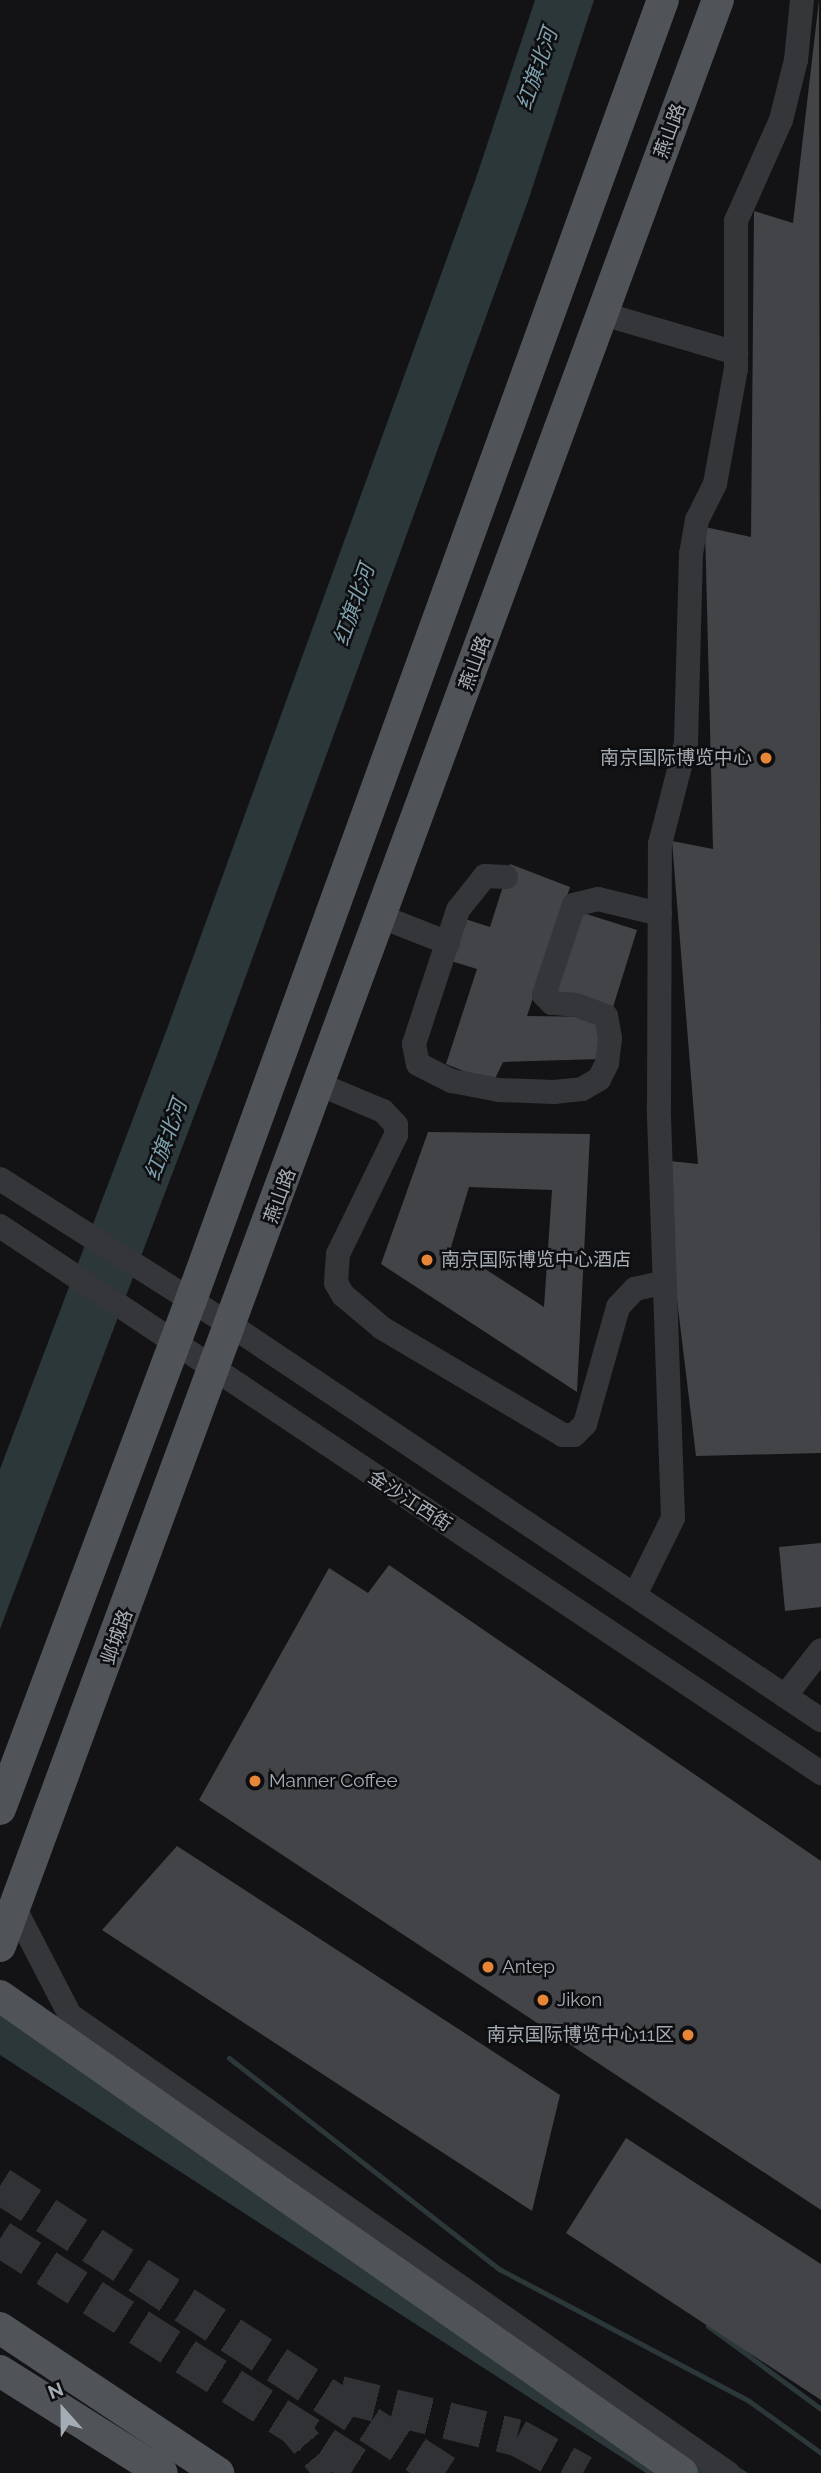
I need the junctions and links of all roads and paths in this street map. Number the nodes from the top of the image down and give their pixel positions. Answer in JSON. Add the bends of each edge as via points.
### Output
{"nodes":[{"id":1,"x":663,"y":0,"type":"edge"},
{"id":2,"x":718,"y":0,"type":"edge"},
{"id":3,"x":802,"y":0,"type":"edge"},
{"id":4,"x":603,"y":314,"type":"junction"},
{"id":5,"x":736,"y":353,"type":"junction"},
{"id":6,"x":506,"y":877,"type":"dead end"},
{"id":7,"x":660,"y":914,"type":"junction"},
{"id":8,"x":382,"y":918,"type":"junction"},
{"id":9,"x":448,"y":943,"type":"junction"},
{"id":10,"x":321,"y":1085,"type":"junction"},
{"id":11,"x":0,"y":1179,"type":"edge"},
{"id":12,"x":0,"y":1226,"type":"edge"},
{"id":13,"x":662,"y":1283,"type":"junction"},
{"id":14,"x":607,"y":1293,"type":"dead end"},
{"id":15,"x":191,"y":1300,"type":"junction"},
{"id":16,"x":232,"y":1326,"type":"junction"},
{"id":17,"x":606,"y":1338,"type":"junction"},
{"id":18,"x":175,"y":1342,"type":"junction"},
{"id":19,"x":215,"y":1372,"type":"junction"},
{"id":20,"x":635,"y":1595,"type":"junction"},
{"id":21,"x":821,"y":1650,"type":"edge"},
{"id":22,"x":785,"y":1696,"type":"junction"},
{"id":23,"x":821,"y":1720,"type":"edge"},
{"id":24,"x":821,"y":1773,"type":"edge"},
{"id":25,"x":0,"y":1809,"type":"edge"},
{"id":26,"x":15,"y":1909,"type":"junction"},
{"id":27,"x":0,"y":1946,"type":"edge"},
{"id":28,"x":0,"y":1996,"type":"edge"},
{"id":29,"x":0,"y":2328,"type":"edge"},
{"id":30,"x":0,"y":2371,"type":"edge"},
{"id":31,"x":162,"y":2473,"type":"edge"},
{"id":32,"x":218,"y":2473,"type":"edge"},
{"id":33,"x":682,"y":2473,"type":"edge"},
{"id":34,"x":728,"y":2473,"type":"edge"}],
"edges":[{"from":1,"to":15,"type":"main road"},
{"from":2,"to":4,"type":"main road","name":"燕山路"},
{"from":3,"to":5,"type":"street","via":[[796,60],[781,120],[736,221]]},
{"from":4,"to":5,"type":"street"},
{"from":4,"to":8,"type":"main road","name":"燕山路"},
{"from":5,"to":7,"type":"street","via":[[715,484],[696,520],[691,554],[687,743],[660,844]]},
{"from":6,"to":9,"type":"street","via":[[485,876],[475,884],[458,910]]},
{"from":7,"to":9,"type":"street","via":[[598,899],[574,905],[544,995],[552,1003],[576,1004],[606,1016],[610,1038],[607,1063],[599,1079],[582,1089],[499,1090],[452,1081],[418,1064],[414,1044]]},
{"from":7,"to":13,"type":"street"},
{"from":8,"to":9,"type":"street"},
{"from":8,"to":10,"type":"main road","name":"燕山路"},
{"from":10,"to":16,"type":"main road","name":"燕山路"},
{"from":10,"to":17,"type":"street","via":[[383,1111],[396,1125],[396,1135],[338,1254],[335,1270],[340,1289],[358,1310],[563,1435],[575,1435],[585,1424]]},
{"from":11,"to":15,"type":"street"},
{"from":12,"to":18,"type":"street","name":"金沙江西街"},
{"from":13,"to":17,"type":"street","via":[[635,1289],[618,1307]]},
{"from":13,"to":20,"type":"street","via":[[673,1518]]},
{"from":14,"to":17,"type":"street"},
{"from":15,"to":16,"type":"street"},
{"from":15,"to":18,"type":"main road"},
{"from":16,"to":19,"type":"main road","name":"邺城路"},
{"from":16,"to":20,"type":"street"},
{"from":18,"to":19,"type":"street","name":"金沙江西街"},
{"from":18,"to":25,"type":"main road"},
{"from":19,"to":24,"type":"street","name":"金沙江西街"},
{"from":19,"to":26,"type":"main road","name":"邺城路"},
{"from":20,"to":22,"type":"street"},
{"from":21,"to":22,"type":"street"},
{"from":22,"to":23,"type":"street"},
{"from":26,"to":27,"type":"main road","name":"邺城路"},
{"from":26,"to":34,"type":"street","via":[[70,2015]]},
{"from":28,"to":33,"type":"main road"},
{"from":29,"to":32,"type":"main road"},
{"from":30,"to":31,"type":"main road"}]}
